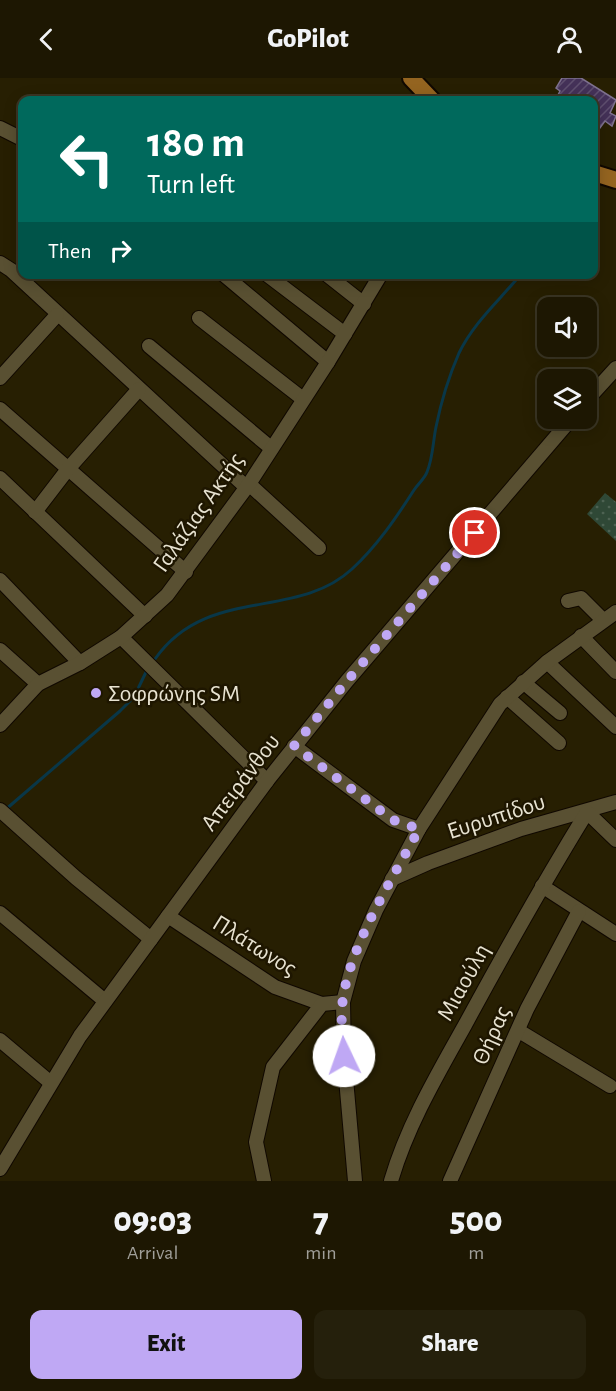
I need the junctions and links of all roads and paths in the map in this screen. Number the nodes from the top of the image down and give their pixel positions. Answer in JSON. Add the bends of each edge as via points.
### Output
{"nodes":[{"id":1,"x":411,"y":78,"type":"edge"},
{"id":2,"x":426,"y":96,"type":"edge"},
{"id":3,"x":0,"y":128,"type":"edge"},
{"id":4,"x":18,"y":137,"type":"edge"},
{"id":5,"x":598,"y":174,"type":"edge"},
{"id":6,"x":616,"y":180,"type":"edge"},
{"id":7,"x":598,"y":185,"type":"edge"},
{"id":8,"x":616,"y":191,"type":"edge"},
{"id":9,"x":0,"y":263,"type":"edge"},
{"id":10,"x":18,"y":277,"type":"edge"},
{"id":11,"x":20,"y":279,"type":"edge"},
{"id":12,"x":229,"y":279,"type":"edge"},
{"id":13,"x":273,"y":279,"type":"edge"},
{"id":14,"x":332,"y":279,"type":"edge"},
{"id":15,"x":378,"y":279,"type":"edge"},
{"id":16,"x":364,"y":304,"type":"junction"},
{"id":17,"x":57,"y":315,"type":"junction"},
{"id":18,"x":199,"y":318,"type":"dead end"},
{"id":19,"x":345,"y":334,"type":"junction"},
{"id":20,"x":149,"y":346,"type":"dead end"},
{"id":21,"x":328,"y":362,"type":"junction"},
{"id":22,"x":616,"y":368,"type":"edge"},
{"id":23,"x":0,"y":378,"type":"edge"},
{"id":24,"x":139,"y":389,"type":"junction"},
{"id":25,"x":597,"y":390,"type":"edge"},
{"id":26,"x":303,"y":399,"type":"junction"},
{"id":27,"x":0,"y":410,"type":"edge"},
{"id":28,"x":563,"y":429,"type":"edge"},
{"id":29,"x":271,"y":448,"type":"junction"},
{"id":30,"x":68,"y":469,"type":"junction"},
{"id":31,"x":0,"y":478,"type":"edge"},
{"id":32,"x":248,"y":485,"type":"junction"},
{"id":33,"x":35,"y":512,"type":"junction"},
{"id":34,"x":319,"y":548,"type":"dead end"},
{"id":35,"x":186,"y":572,"type":"junction"},
{"id":36,"x":0,"y":580,"type":"edge"},
{"id":37,"x":568,"y":601,"type":"dead end"},
{"id":38,"x":146,"y":616,"type":"junction"},
{"id":39,"x":612,"y":616,"type":"edge"},
{"id":40,"x":581,"y":636,"type":"junction"},
{"id":41,"x":121,"y":637,"type":"junction"},
{"id":42,"x":0,"y":650,"type":"edge"},
{"id":43,"x":547,"y":662,"type":"junction"},
{"id":44,"x":80,"y":663,"type":"junction"},
{"id":45,"x":616,"y":672,"type":"edge"},
{"id":46,"x":523,"y":682,"type":"junction"},
{"id":47,"x":38,"y":684,"type":"junction"},
{"id":48,"x":507,"y":697,"type":"junction"},
{"id":49,"x":560,"y":713,"type":"dead end"},
{"id":50,"x":0,"y":725,"type":"edge"},
{"id":51,"x":616,"y":727,"type":"edge"},
{"id":52,"x":559,"y":742,"type":"dead end"},
{"id":53,"x":294,"y":746,"type":"junction"},
{"id":54,"x":267,"y":780,"type":"junction"},
{"id":55,"x":616,"y":802,"type":"edge"},
{"id":56,"x":0,"y":810,"type":"edge"},
{"id":57,"x":587,"y":812,"type":"junction"},
{"id":58,"x":419,"y":829,"type":"junction"},
{"id":59,"x":616,"y":840,"type":"edge"},
{"id":60,"x":393,"y":879,"type":"junction"},
{"id":61,"x":542,"y":886,"type":"junction"},
{"id":62,"x":579,"y":911,"type":"junction"},
{"id":63,"x":0,"y":913,"type":"edge"},
{"id":64,"x":168,"y":916,"type":"junction"},
{"id":65,"x":616,"y":934,"type":"edge"},
{"id":66,"x":151,"y":939,"type":"junction"},
{"id":67,"x":105,"y":1001,"type":"junction"},
{"id":68,"x":343,"y":1002,"type":"junction"},
{"id":69,"x":322,"y":1004,"type":"junction"},
{"id":70,"x":519,"y":1031,"type":"junction"},
{"id":71,"x":0,"y":1040,"type":"edge"},
{"id":72,"x":51,"y":1083,"type":"junction"},
{"id":73,"x":610,"y":1086,"type":"dead end"},
{"id":74,"x":2,"y":1162,"type":"edge"},
{"id":75,"x":264,"y":1181,"type":"edge"},
{"id":76,"x":355,"y":1181,"type":"edge"},
{"id":77,"x":391,"y":1181,"type":"edge"},
{"id":78,"x":450,"y":1181,"type":"edge"}],
"edges":[{"from":1,"to":2,"type":"main road"},
{"from":3,"to":4,"type":"street"},
{"from":5,"to":6,"type":"main road"},
{"from":7,"to":8,"type":"main road"},
{"from":9,"to":10,"type":"street"},
{"from":11,"to":17,"type":"street"},
{"from":12,"to":21,"type":"street"},
{"from":13,"to":19,"type":"street"},
{"from":14,"to":16,"type":"street"},
{"from":15,"to":16,"type":"street","name":"Γαλάζιας Ακτής"},
{"from":16,"to":19,"type":"street","name":"Γαλάζιας Ακτής"},
{"from":17,"to":23,"type":"street"},
{"from":17,"to":24,"type":"street"},
{"from":18,"to":26,"type":"street"},
{"from":19,"to":21,"type":"street","name":"Γαλάζιας Ακτής"},
{"from":20,"to":29,"type":"street"},
{"from":21,"to":26,"type":"street","name":"Γαλάζιας Ακτής"},
{"from":22,"to":25,"type":"street"},
{"from":24,"to":30,"type":"street"},
{"from":24,"to":32,"type":"street"},
{"from":26,"to":29,"type":"street","name":"Γαλάζιας Ακτής"},
{"from":27,"to":30,"type":"street"},
{"from":28,"to":53,"type":"street","name":"Απειράνθου"},
{"from":29,"to":32,"type":"street","name":"Γαλάζιας Ακτής"},
{"from":30,"to":33,"type":"street"},
{"from":30,"to":35,"type":"street"},
{"from":31,"to":33,"type":"street"},
{"from":32,"to":34,"type":"street"},
{"from":32,"to":35,"type":"street","name":"Γαλάζιας Ακτής"},
{"from":33,"to":38,"type":"street"},
{"from":35,"to":38,"type":"street","name":"Γαλάζιας Ακτής"},
{"from":36,"to":44,"type":"street"},
{"from":37,"to":39,"type":"street","via":[[581,598]]},
{"from":38,"to":41,"type":"street","name":"Γαλάζιας Ακτής"},
{"from":39,"to":40,"type":"street"},
{"from":40,"to":43,"type":"street"},
{"from":40,"to":45,"type":"street"},
{"from":41,"to":44,"type":"street","name":"Γαλάζιας Ακτής"},
{"from":41,"to":54,"type":"street"},
{"from":42,"to":47,"type":"street"},
{"from":43,"to":46,"type":"street"},
{"from":43,"to":51,"type":"street"},
{"from":44,"to":47,"type":"street","name":"Γαλάζιας Ακτής"},
{"from":46,"to":48,"type":"street"},
{"from":46,"to":49,"type":"street"},
{"from":47,"to":50,"type":"street","name":"Γαλάζιας Ακτής"},
{"from":48,"to":52,"type":"street"},
{"from":48,"to":58,"type":"street"},
{"from":53,"to":54,"type":"street","name":"Απειράνθου"},
{"from":53,"to":58,"type":"street","via":[[393,820]]},
{"from":54,"to":64,"type":"street","name":"Απειράνθου"},
{"from":55,"to":57,"type":"street","name":"Ευρυπίδου"},
{"from":56,"to":66,"type":"street"},
{"from":57,"to":59,"type":"street"},
{"from":57,"to":60,"type":"street","name":"Ευρυπίδου","via":[[521,829]]},
{"from":57,"to":61,"type":"street","name":"Μιαούλη"},
{"from":58,"to":60,"type":"street"},
{"from":60,"to":68,"type":"street","via":[[354,961]]},
{"from":61,"to":62,"type":"street"},
{"from":61,"to":77,"type":"street","name":"Μιαούλη","via":[[435,1079]]},
{"from":62,"to":65,"type":"street"},
{"from":62,"to":70,"type":"street","name":"Θήρας","via":[[526,1009]]},
{"from":63,"to":67,"type":"street"},
{"from":64,"to":66,"type":"street","name":"Απειράνθου"},
{"from":64,"to":69,"type":"street","name":"Πλάτωνος","via":[[275,987]]},
{"from":66,"to":67,"type":"street","name":"Απειράνθου"},
{"from":67,"to":72,"type":"street","name":"Απειράνθου"},
{"from":68,"to":69,"type":"street"},
{"from":68,"to":76,"type":"street","via":[[343,1048]]},
{"from":69,"to":75,"type":"street","via":[[273,1067],[256,1142]]},
{"from":70,"to":73,"type":"street"},
{"from":70,"to":78,"type":"street","name":"Θήρας"},
{"from":71,"to":72,"type":"street"},
{"from":72,"to":74,"type":"street","name":"Απειράνθου"}]}
